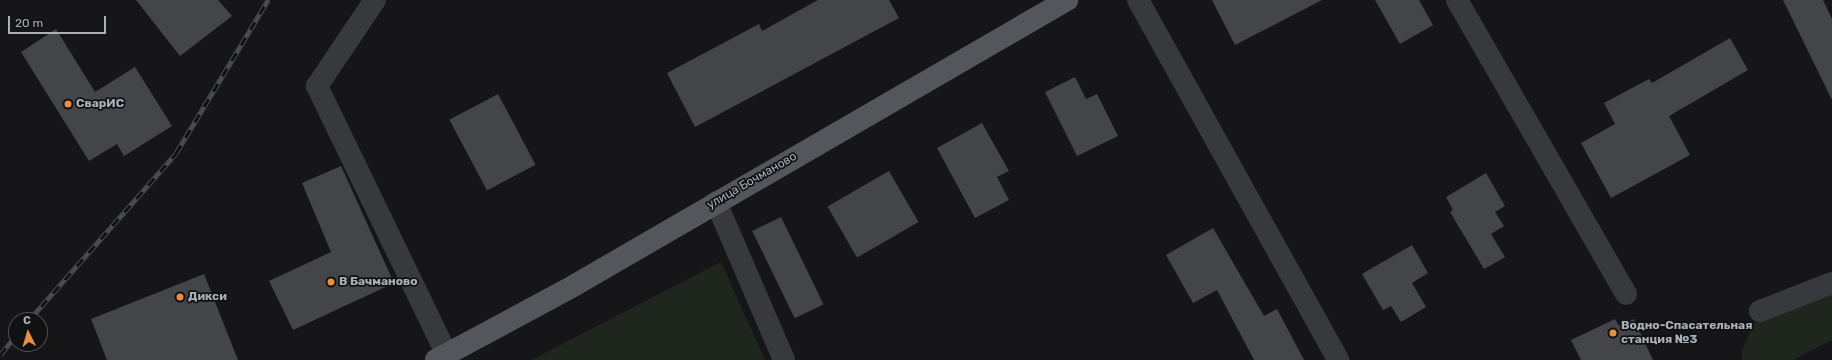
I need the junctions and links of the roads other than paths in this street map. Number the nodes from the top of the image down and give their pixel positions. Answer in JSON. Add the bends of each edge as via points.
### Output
{"nodes":[{"id":1,"x":375,"y":0,"type":"edge"},
{"id":2,"x":1067,"y":0,"type":"edge"},
{"id":3,"x":1138,"y":0,"type":"edge"},
{"id":4,"x":1457,"y":0,"type":"edge"},
{"id":5,"x":716,"y":202,"type":"junction"},
{"id":6,"x":1832,"y":284,"type":"edge"},
{"id":7,"x":1626,"y":294,"type":"dead end"},
{"id":8,"x":1760,"y":310,"type":"dead end"},
{"id":9,"x":442,"y":357,"type":"edge"},
{"id":10,"x":784,"y":360,"type":"edge"},
{"id":11,"x":1338,"y":360,"type":"edge"}],
"edges":[{"from":1,"to":9,"type":"street","via":[[317,86]]},
{"from":2,"to":5,"type":"main road","name":"улица Бочманово"},
{"from":3,"to":11,"type":"street"},
{"from":4,"to":7,"type":"street"},
{"from":5,"to":9,"type":"main road","name":"улица Бочманово","via":[[576,285]]},
{"from":5,"to":10,"type":"street"},
{"from":6,"to":8,"type":"street"}]}
